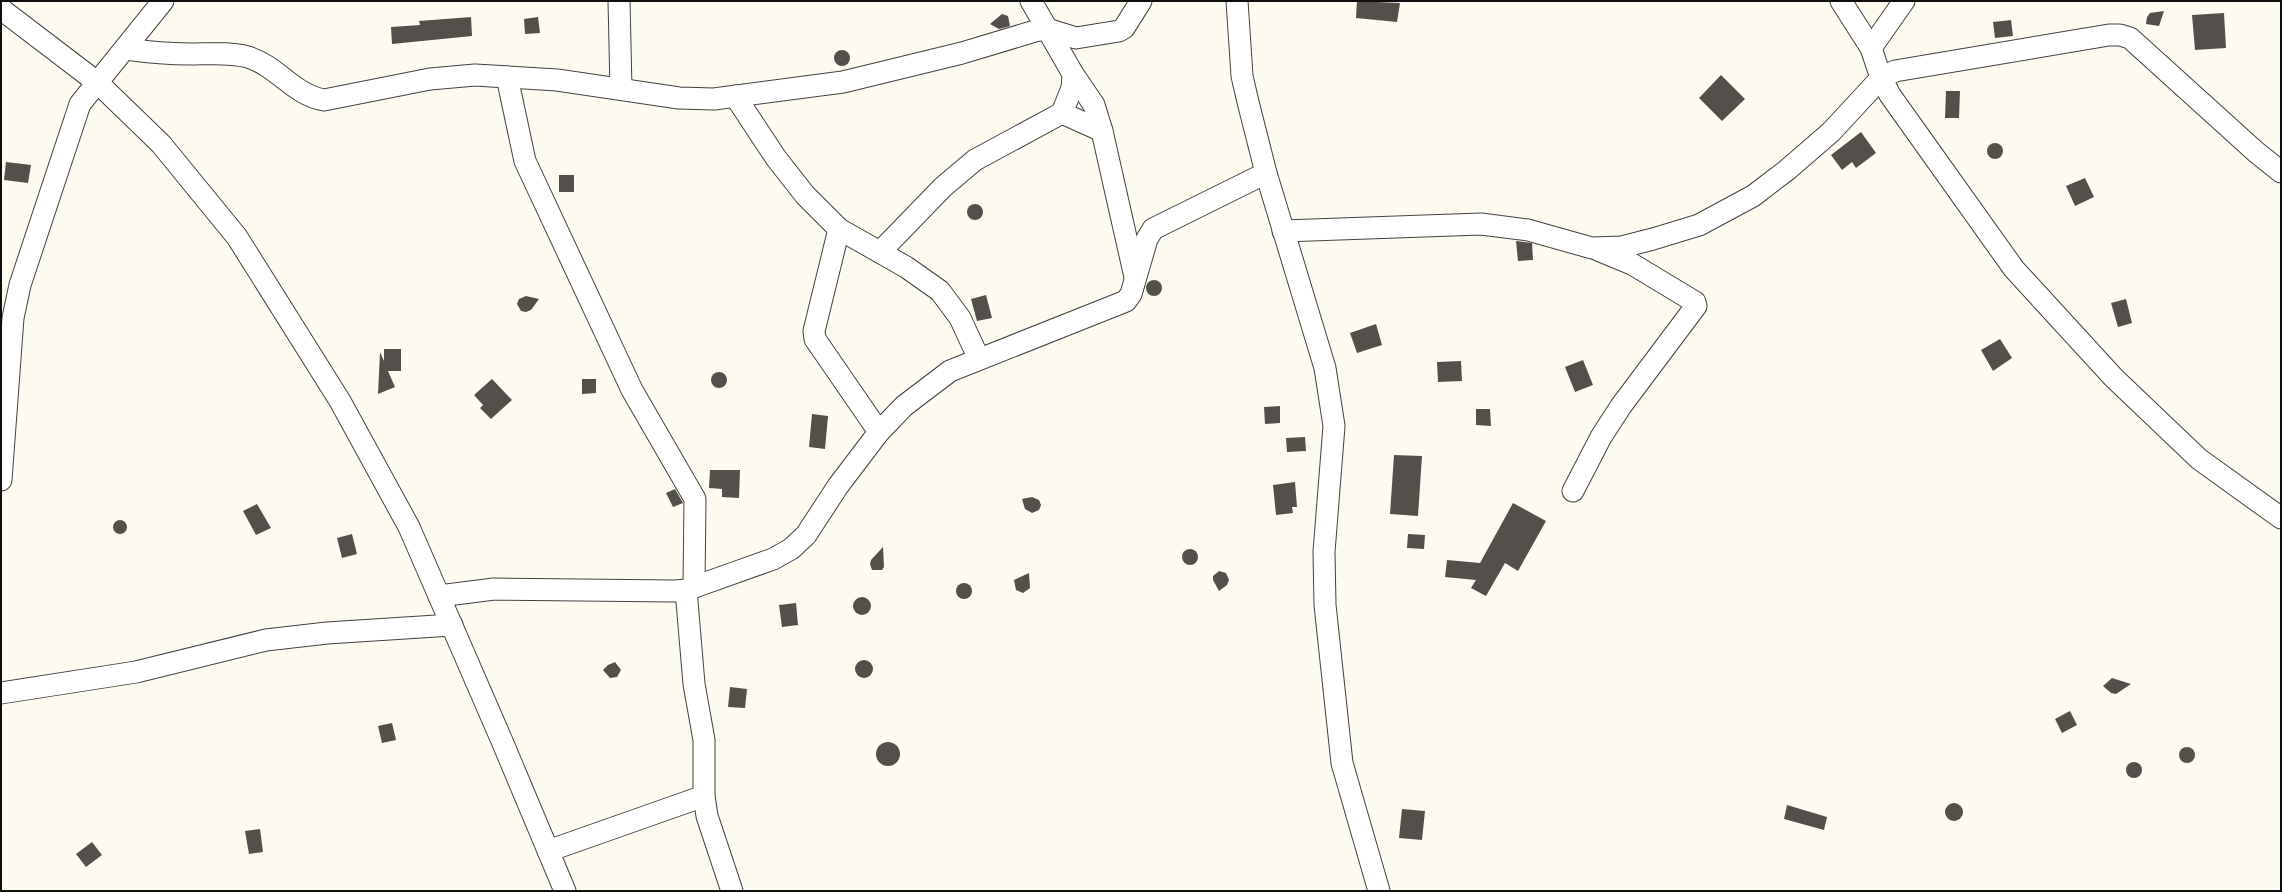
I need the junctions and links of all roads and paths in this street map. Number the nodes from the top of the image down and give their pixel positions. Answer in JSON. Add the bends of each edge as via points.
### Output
{"nodes":[{"id":1,"x":164,"y":1,"type":"edge"},
{"id":2,"x":619,"y":1,"type":"edge"},
{"id":3,"x":1031,"y":1,"type":"edge"},
{"id":4,"x":1141,"y":1,"type":"edge"},
{"id":5,"x":1237,"y":1,"type":"edge"},
{"id":6,"x":1841,"y":1,"type":"edge"},
{"id":7,"x":1904,"y":1,"type":"edge"},
{"id":8,"x":1,"y":8,"type":"edge"},
{"id":9,"x":1047,"y":29,"type":"junction"},
{"id":10,"x":1871,"y":48,"type":"junction"},
{"id":11,"x":126,"y":49,"type":"junction"},
{"id":12,"x":1073,"y":74,"type":"junction"},
{"id":13,"x":507,"y":77,"type":"junction"},
{"id":14,"x":1881,"y":78,"type":"junction"},
{"id":15,"x":98,"y":83,"type":"junction"},
{"id":16,"x":621,"y":89,"type":"junction"},
{"id":17,"x":735,"y":96,"type":"junction"},
{"id":18,"x":1062,"y":113,"type":"junction"},
{"id":19,"x":1102,"y":131,"type":"junction"},
{"id":20,"x":2281,"y":172,"type":"edge"},
{"id":21,"x":1266,"y":173,"type":"junction"},
{"id":22,"x":839,"y":229,"type":"junction"},
{"id":23,"x":1283,"y":231,"type":"junction"},
{"id":24,"x":1592,"y":248,"type":"junction"},
{"id":25,"x":880,"y":252,"type":"junction"},
{"id":26,"x":1136,"y":279,"type":"junction"},
{"id":27,"x":979,"y":359,"type":"junction"},
{"id":28,"x":879,"y":432,"type":"junction"},
{"id":29,"x":1,"y":480,"type":"edge"},
{"id":30,"x":1573,"y":491,"type":"dead end"},
{"id":31,"x":2281,"y":518,"type":"edge"},
{"id":32,"x":690,"y":588,"type":"junction"},
{"id":33,"x":439,"y":596,"type":"junction"},
{"id":34,"x":452,"y":625,"type":"junction"},
{"id":35,"x":1,"y":693,"type":"edge"},
{"id":36,"x":704,"y":796,"type":"junction"},
{"id":37,"x":548,"y":851,"type":"junction"},
{"id":38,"x":565,"y":891,"type":"edge"},
{"id":39,"x":732,"y":891,"type":"edge"},
{"id":40,"x":1379,"y":891,"type":"edge"}],
"edges":[{"from":1,"to":11,"type":"street"},
{"from":2,"to":16,"type":"street"},
{"from":3,"to":9,"type":"street"},
{"from":4,"to":9,"type":"street","via":[[1124,28],[1118,31],[1076,38]]},
{"from":5,"to":21,"type":"street","via":[[1242,76]]},
{"from":6,"to":10,"type":"street"},
{"from":7,"to":10,"type":"street"},
{"from":8,"to":15,"type":"street"},
{"from":9,"to":12,"type":"street"},
{"from":9,"to":17,"type":"street","via":[[1034,30],[962,53],[843,82]]},
{"from":10,"to":14,"type":"street"},
{"from":11,"to":13,"type":"street","via":[[166,54],[248,57],[302,93],[324,100],[430,79],[476,75]]},
{"from":11,"to":15,"type":"street"},
{"from":12,"to":18,"type":"street","via":[[1072,88]]},
{"from":12,"to":19,"type":"street","via":[[1094,105]]},
{"from":13,"to":16,"type":"street","via":[[558,80]]},
{"from":13,"to":32,"type":"street","via":[[525,161],[632,390],[695,499]]},
{"from":14,"to":20,"type":"street","via":[[1895,71],[1915,67],[2120,35],[2130,38]]},
{"from":14,"to":24,"type":"street","via":[[1830,132],[1753,196],[1699,225],[1622,247]]},
{"from":14,"to":31,"type":"street","via":[[1928,151],[2014,269],[2114,378],[2199,459]]},
{"from":15,"to":29,"type":"street","via":[[85,95],[80,104],[20,285],[9,351]]},
{"from":15,"to":33,"type":"street","via":[[161,144],[237,237],[340,401],[409,527]]},
{"from":16,"to":17,"type":"street","via":[[679,98],[714,99]]},
{"from":17,"to":22,"type":"street","via":[[776,158],[805,195]]},
{"from":18,"to":19,"type":"street"},
{"from":18,"to":25,"type":"street","via":[[975,160],[943,187]]},
{"from":19,"to":26,"type":"street"},
{"from":21,"to":23,"type":"street"},
{"from":21,"to":26,"type":"street","via":[[1153,229],[1147,239]]},
{"from":22,"to":25,"type":"street"},
{"from":22,"to":28,"type":"street","via":[[814,331],[815,339]]},
{"from":23,"to":24,"type":"street","via":[[1482,224],[1528,230]]},
{"from":23,"to":40,"type":"street","via":[[1325,368],[1334,426],[1324,552],[1325,605],[1342,763]]},
{"from":24,"to":30,"type":"street","via":[[1632,264],[1695,302],[1696,306],[1621,406],[1601,437]]},
{"from":25,"to":27,"type":"street","via":[[940,291],[960,318]]},
{"from":26,"to":27,"type":"street","via":[[1126,301]]},
{"from":27,"to":28,"type":"street","via":[[950,371],[904,406]]},
{"from":28,"to":32,"type":"street","via":[[838,486],[806,535],[791,549],[773,559]]},
{"from":32,"to":33,"type":"street","via":[[675,591],[494,589]]},
{"from":32,"to":36,"type":"street","via":[[694,684],[704,740]]},
{"from":33,"to":34,"type":"street"},
{"from":34,"to":35,"type":"street","via":[[327,633],[266,640],[136,672]]},
{"from":34,"to":37,"type":"street"},
{"from":36,"to":37,"type":"street"},
{"from":36,"to":39,"type":"street","via":[[707,816]]},
{"from":37,"to":38,"type":"street"}]}
